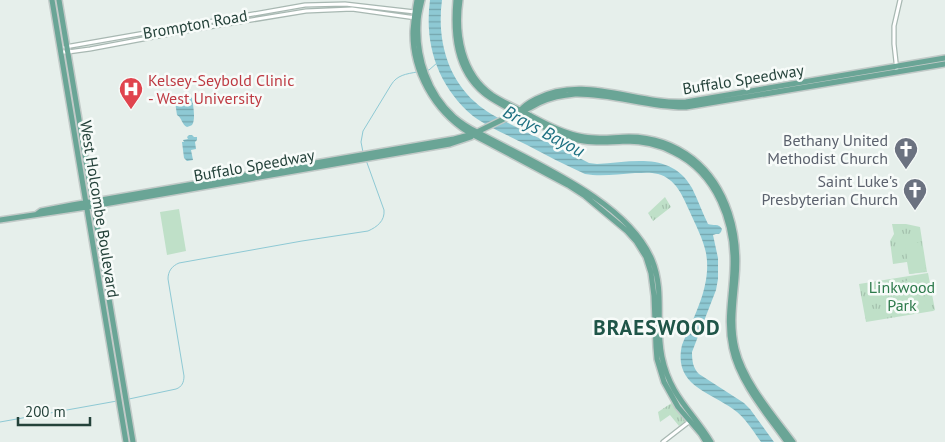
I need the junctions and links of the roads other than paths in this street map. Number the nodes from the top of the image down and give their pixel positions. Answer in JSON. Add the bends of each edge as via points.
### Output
{"nodes":[{"id":1,"x":52,"y":0,"type":"edge"},
{"id":2,"x":59,"y":0,"type":"edge"},
{"id":3,"x":417,"y":0,"type":"edge"},
{"id":4,"x":422,"y":0,"type":"edge"},
{"id":5,"x":456,"y":0,"type":"edge"},
{"id":6,"x":460,"y":0,"type":"edge"},
{"id":7,"x":900,"y":0,"type":"edge"},
{"id":8,"x":345,"y":4,"type":"junction"},
{"id":9,"x":381,"y":8,"type":"junction"},
{"id":10,"x":344,"y":10,"type":"junction"},
{"id":11,"x":380,"y":13,"type":"junction"},
{"id":12,"x":245,"y":16,"type":"junction"},
{"id":13,"x":417,"y":16,"type":"junction"},
{"id":14,"x":246,"y":21,"type":"junction"},
{"id":15,"x":106,"y":40,"type":"junction"},
{"id":16,"x":107,"y":46,"type":"junction"},
{"id":17,"x":67,"y":50,"type":"junction"},
{"id":18,"x":61,"y":51,"type":"junction"},
{"id":19,"x":945,"y":58,"type":"edge"},
{"id":20,"x":945,"y":64,"type":"edge"},
{"id":21,"x":896,"y":69,"type":"junction"},
{"id":22,"x":425,"y":77,"type":"junction"},
{"id":23,"x":506,"y":107,"type":"junction"},
{"id":24,"x":530,"y":108,"type":"junction"},
{"id":25,"x":518,"y":112,"type":"junction"},
{"id":26,"x":531,"y":116,"type":"junction"},
{"id":27,"x":506,"y":117,"type":"junction"},
{"id":28,"x":461,"y":127,"type":"junction"},
{"id":29,"x":486,"y":128,"type":"junction"},
{"id":30,"x":475,"y":133,"type":"junction"},
{"id":31,"x":461,"y":137,"type":"junction"},
{"id":32,"x":487,"y":138,"type":"junction"},
{"id":33,"x":369,"y":156,"type":"junction"},
{"id":34,"x":90,"y":204,"type":"junction"},
{"id":35,"x":0,"y":220,"type":"edge"},
{"id":36,"x":648,"y":257,"type":"junction"},
{"id":37,"x":100,"y":268,"type":"junction"},
{"id":38,"x":107,"y":326,"type":"junction"},
{"id":39,"x":114,"y":330,"type":"junction"},
{"id":40,"x":119,"y":362,"type":"junction"},
{"id":41,"x":113,"y":365,"type":"junction"},
{"id":42,"x":692,"y":420,"type":"junction"},
{"id":43,"x":129,"y":421,"type":"junction"},
{"id":44,"x":123,"y":422,"type":"junction"},
{"id":45,"x":126,"y":442,"type":"edge"},
{"id":46,"x":132,"y":442,"type":"edge"},
{"id":47,"x":663,"y":442,"type":"edge"},
{"id":48,"x":706,"y":442,"type":"edge"},
{"id":49,"x":711,"y":442,"type":"edge"},
{"id":50,"x":787,"y":442,"type":"edge"},
{"id":51,"x":792,"y":442,"type":"edge"}],
"edges":[{"from":1,"to":18,"type":"main road","name":"West Holcombe Boulevard"},
{"from":2,"to":17,"type":"main road","name":"West Holcombe Boulevard"},
{"from":3,"to":13,"type":"main road"},
{"from":4,"to":13,"type":"main road"},
{"from":5,"to":23,"type":"main road","via":[[455,36],[464,66],[480,90]]},
{"from":6,"to":25,"type":"main road","via":[[459,36],[462,53],[471,71],[492,94]]},
{"from":7,"to":21,"type":"street","via":[[894,26]]},
{"from":8,"to":9,"type":"street","name":"Brompton Road"},
{"from":8,"to":10,"type":"street"},
{"from":8,"to":12,"type":"street","name":"Brompton Road","via":[[305,5]]},
{"from":9,"to":11,"type":"street"},
{"from":9,"to":13,"type":"street","name":"Brompton Road"},
{"from":10,"to":11,"type":"street","name":"Brompton Road"},
{"from":10,"to":14,"type":"street","name":"Brompton Road","via":[[306,11]]},
{"from":11,"to":13,"type":"street","name":"Brompton Road"},
{"from":12,"to":14,"type":"street"},
{"from":12,"to":15,"type":"street","name":"Brompton Road"},
{"from":13,"to":22,"type":"main road","via":[[414,45]]},
{"from":14,"to":16,"type":"street","name":"Brompton Road"},
{"from":15,"to":16,"type":"street"},
{"from":15,"to":17,"type":"street","name":"Brompton Road"},
{"from":16,"to":17,"type":"street","name":"Brompton Road"},
{"from":17,"to":18,"type":"street","name":"Brompton Road"},
{"from":17,"to":34,"type":"main road","name":"West Holcombe Boulevard"},
{"from":18,"to":34,"type":"main road","name":"West Holcombe Boulevard"},
{"from":19,"to":21,"type":"main road","name":"Buffalo Speedway"},
{"from":20,"to":21,"type":"main road","name":"Buffalo Speedway"},
{"from":21,"to":24,"type":"main road","name":"Buffalo Speedway","via":[[686,107],[574,94],[550,99]]},
{"from":21,"to":25,"type":"main road","name":"Buffalo Speedway","via":[[677,103],[604,91],[563,91],[540,97]]},
{"from":22,"to":28,"type":"main road","via":[[437,103]]},
{"from":22,"to":30,"type":"main road","via":[[449,111]]},
{"from":23,"to":25,"type":"main road"},
{"from":23,"to":27,"type":"main road"},
{"from":24,"to":25,"type":"main road","name":"Buffalo Speedway"},
{"from":24,"to":26,"type":"main road"},
{"from":25,"to":26,"type":"main road"},
{"from":25,"to":27,"type":"main road","name":"Buffalo Speedway"},
{"from":25,"to":50,"type":"main road","via":[[575,140],[600,143],[636,141],[659,146],[687,160],[704,175],[721,202],[731,237],[733,271],[728,318],[734,357],[744,380]]},
{"from":26,"to":51,"type":"main road","via":[[580,137],[633,137],[659,142],[685,154],[708,174],[726,205],[737,250],[732,321],[737,353],[748,380]]},
{"from":27,"to":29,"type":"main road","name":"Buffalo Speedway"},
{"from":28,"to":30,"type":"main road"},
{"from":28,"to":31,"type":"main road"},
{"from":29,"to":30,"type":"main road","name":"Buffalo Speedway"},
{"from":29,"to":32,"type":"main road"},
{"from":30,"to":31,"type":"main road","name":"Buffalo Speedway"},
{"from":30,"to":32,"type":"main road"},
{"from":30,"to":33,"type":"main road","name":"Buffalo Speedway","via":[[450,144]]},
{"from":30,"to":36,"type":"main road","via":[[585,196],[628,231]]},
{"from":31,"to":33,"type":"main road","name":"Buffalo Speedway"},
{"from":32,"to":36,"type":"main road","via":[[581,188],[638,235]]},
{"from":33,"to":34,"type":"main road","name":"Buffalo Speedway"},
{"from":34,"to":35,"type":"main road","name":"Buffalo Speedway"},
{"from":34,"to":37,"type":"main road","name":"West Holcombe Boulevard"},
{"from":36,"to":42,"type":"main road","via":[[654,284],[656,348],[673,399]]},
{"from":37,"to":38,"type":"main road","name":"West Holcombe Boulevard"},
{"from":37,"to":39,"type":"main road","name":"West Holcombe Boulevard"},
{"from":38,"to":39,"type":"main road"},
{"from":38,"to":41,"type":"main road","name":"West Holcombe Boulevard"},
{"from":39,"to":40,"type":"main road","name":"West Holcombe Boulevard"},
{"from":40,"to":41,"type":"main road"},
{"from":40,"to":43,"type":"main road","name":"West Holcombe Boulevard"},
{"from":41,"to":44,"type":"main road","name":"West Holcombe Boulevard"},
{"from":42,"to":47,"type":"street"},
{"from":42,"to":48,"type":"main road"},
{"from":42,"to":49,"type":"main road","via":[[704,430]]},
{"from":43,"to":44,"type":"main road"},
{"from":43,"to":46,"type":"main road","name":"West Holcombe Boulevard"},
{"from":44,"to":45,"type":"main road","name":"West Holcombe Boulevard"}]}
